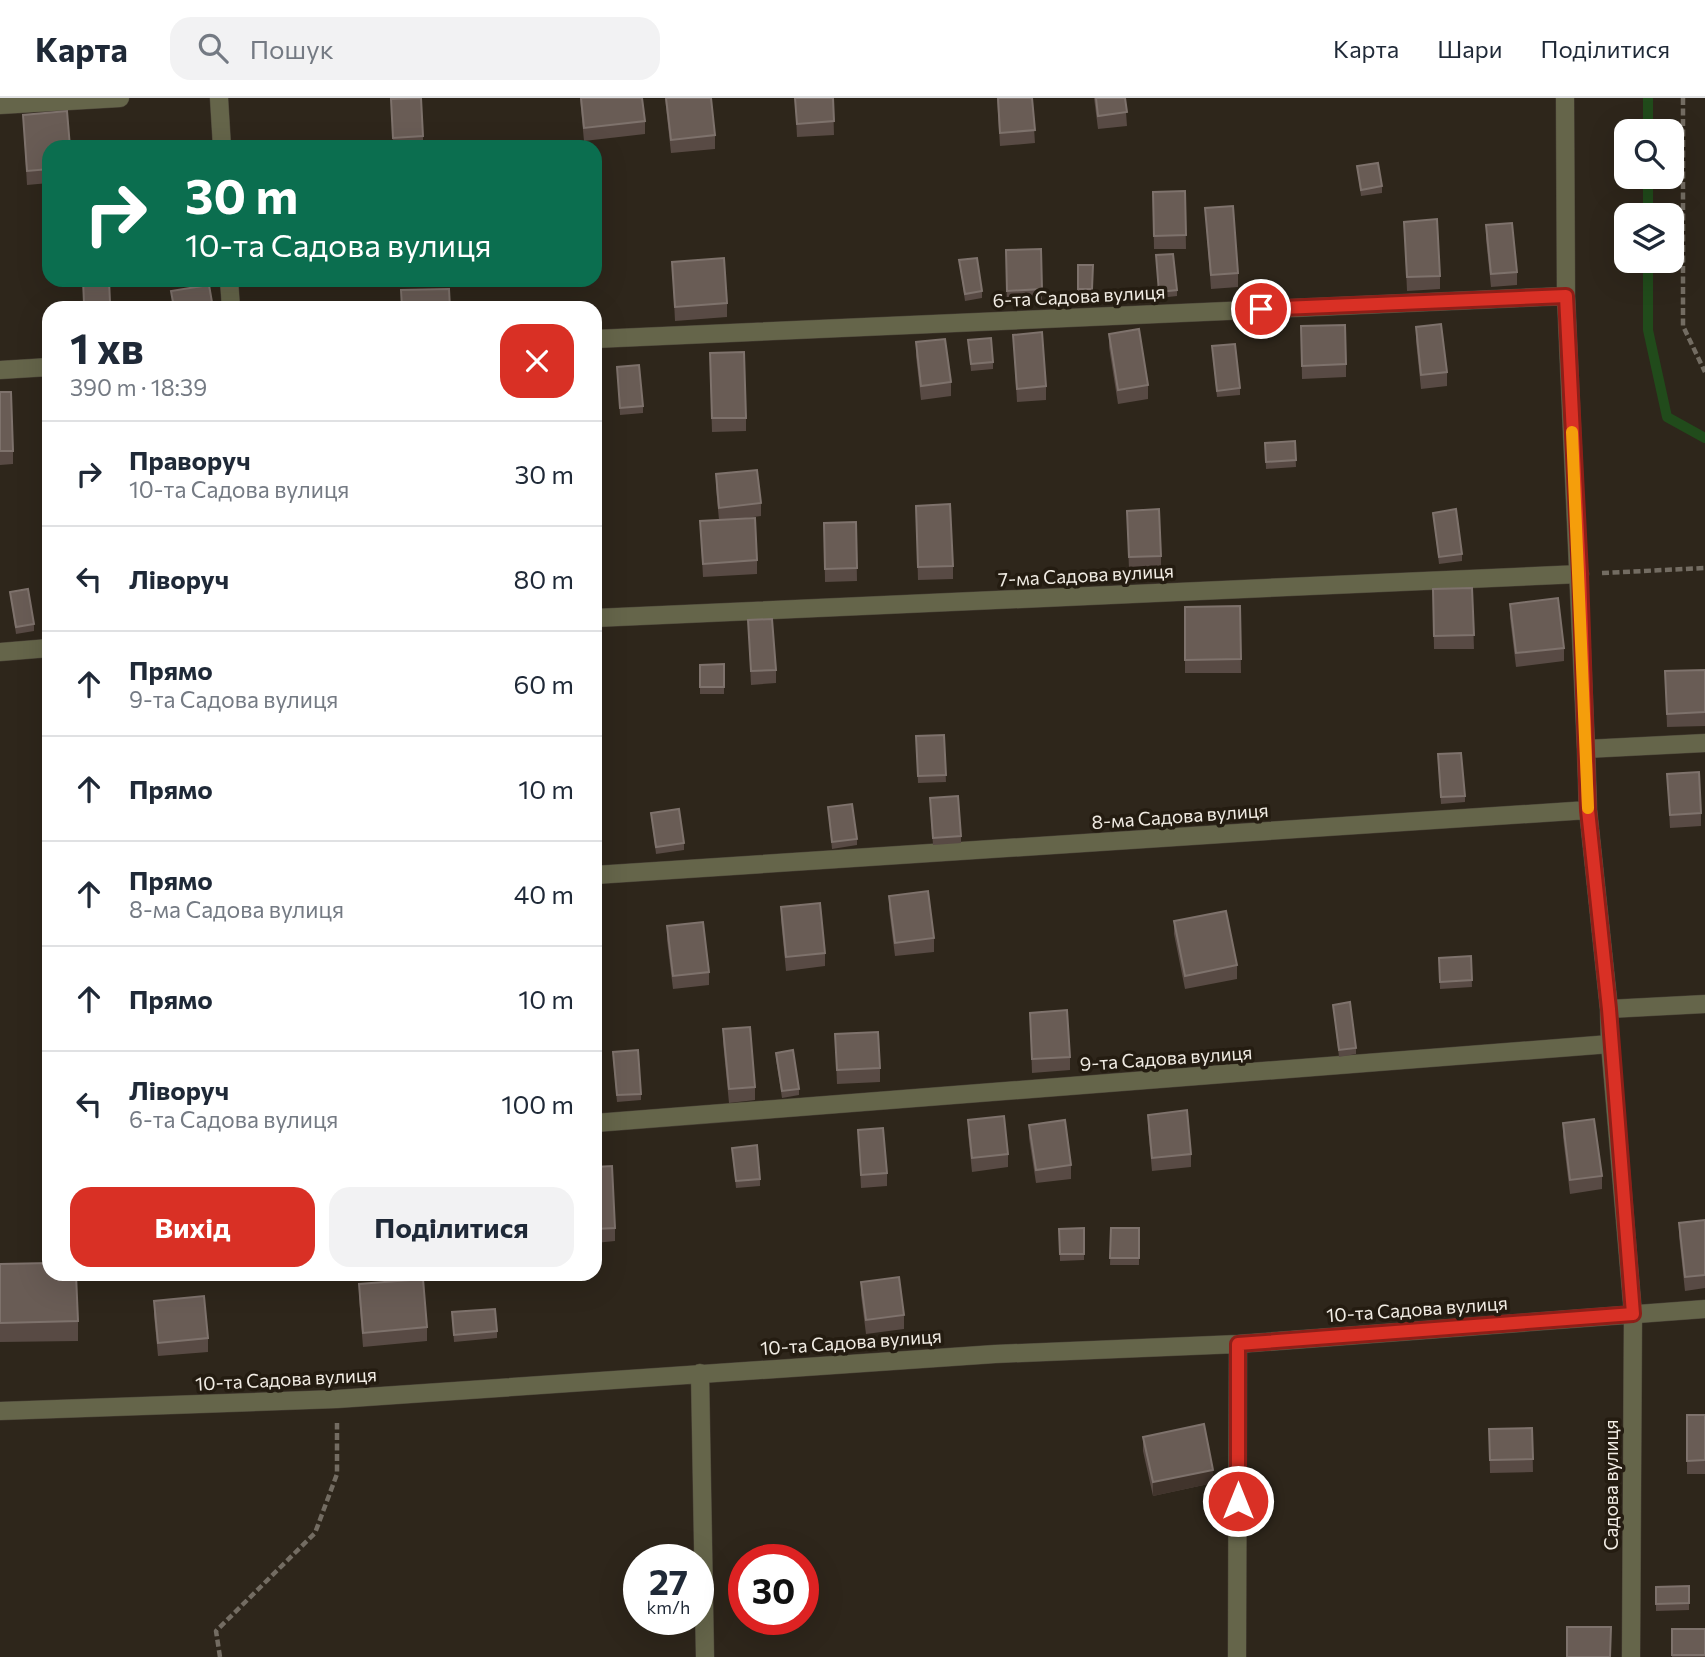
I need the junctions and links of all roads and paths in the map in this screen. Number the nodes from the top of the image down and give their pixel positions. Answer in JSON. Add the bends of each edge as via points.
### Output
{"nodes":[{"id":1,"x":120,"y":98,"type":"edge"},
{"id":2,"x":219,"y":98,"type":"edge"},
{"id":3,"x":1565,"y":98,"type":"edge"},
{"id":4,"x":1683,"y":98,"type":"edge"},
{"id":5,"x":0,"y":105,"type":"edge"},
{"id":6,"x":222,"y":140,"type":"edge"},
{"id":7,"x":1566,"y":296,"type":"junction"},
{"id":8,"x":602,"y":339,"type":"edge"},
{"id":9,"x":42,"y":367,"type":"edge"},
{"id":10,"x":0,"y":370,"type":"edge"},
{"id":11,"x":1705,"y":372,"type":"edge"},
{"id":12,"x":1705,"y":568,"type":"edge"},
{"id":13,"x":1580,"y":574,"type":"junction"},
{"id":14,"x":602,"y":618,"type":"edge"},
{"id":15,"x":42,"y":649,"type":"edge"},
{"id":16,"x":0,"y":652,"type":"edge"},
{"id":17,"x":1705,"y":743,"type":"edge"},
{"id":18,"x":1586,"y":749,"type":"junction"},
{"id":19,"x":1588,"y":810,"type":"junction"},
{"id":20,"x":602,"y":875,"type":"edge"},
{"id":21,"x":1705,"y":1004,"type":"edge"},
{"id":22,"x":1609,"y":1009,"type":"junction"},
{"id":23,"x":1610,"y":1044,"type":"junction"},
{"id":24,"x":602,"y":1122,"type":"edge"},
{"id":25,"x":1705,"y":1309,"type":"edge"},
{"id":26,"x":1633,"y":1314,"type":"junction"},
{"id":27,"x":1238,"y":1344,"type":"junction"},
{"id":28,"x":700,"y":1373,"type":"junction"},
{"id":29,"x":337,"y":1399,"type":"junction"},
{"id":30,"x":0,"y":1411,"type":"edge"},
{"id":31,"x":220,"y":1657,"type":"edge"},
{"id":32,"x":705,"y":1657,"type":"edge"},
{"id":33,"x":1237,"y":1657,"type":"edge"},
{"id":34,"x":1631,"y":1657,"type":"edge"}],
"edges":[{"from":1,"to":5,"type":"street"},
{"from":2,"to":6,"type":"street"},
{"from":3,"to":7,"type":"street"},
{"from":4,"to":11,"type":"path","via":[[1683,326]]},
{"from":7,"to":8,"type":"street","name":"6-та Садова вулиця"},
{"from":7,"to":13,"type":"street"},
{"from":9,"to":10,"type":"street"},
{"from":12,"to":13,"type":"path"},
{"from":13,"to":14,"type":"street","name":"7-ма Садова вулиця"},
{"from":13,"to":18,"type":"street"},
{"from":15,"to":16,"type":"street"},
{"from":17,"to":18,"type":"street"},
{"from":18,"to":19,"type":"street"},
{"from":19,"to":20,"type":"street","name":"8-ма Садова вулиця"},
{"from":19,"to":22,"type":"street"},
{"from":21,"to":22,"type":"street"},
{"from":22,"to":23,"type":"street"},
{"from":23,"to":24,"type":"street","name":"9-та Садова вулиця"},
{"from":23,"to":26,"type":"street","name":"Садова вулиця"},
{"from":25,"to":26,"type":"street","name":"10-та Садова вулиця"},
{"from":26,"to":27,"type":"street","name":"10-та Садова вулиця"},
{"from":26,"to":34,"type":"street","name":"Садова вулиця"},
{"from":27,"to":28,"type":"street","name":"10-та Садова вулиця"},
{"from":27,"to":33,"type":"street"},
{"from":28,"to":29,"type":"street","name":"10-та Садова вулиця"},
{"from":28,"to":32,"type":"street"},
{"from":29,"to":30,"type":"street","name":"10-та Садова вулиця"},
{"from":29,"to":31,"type":"path","via":[[337,1474],[315,1533],[216,1631]]}]}
